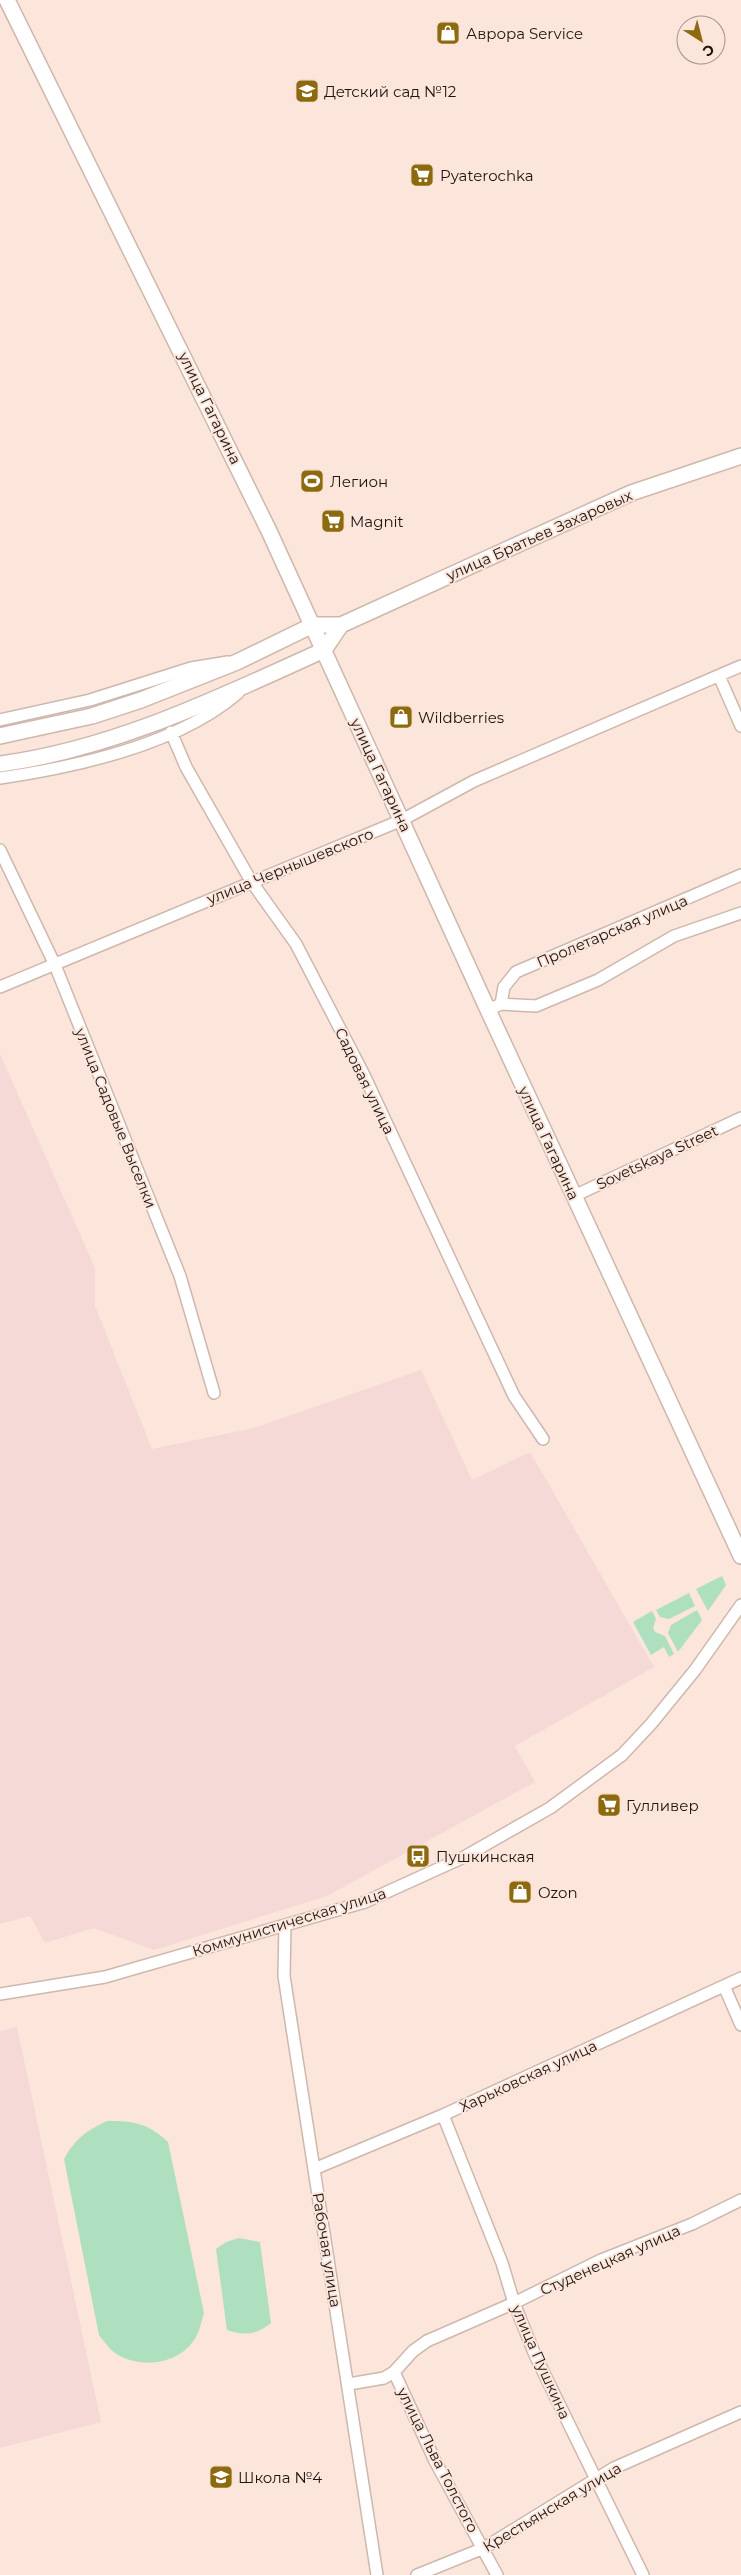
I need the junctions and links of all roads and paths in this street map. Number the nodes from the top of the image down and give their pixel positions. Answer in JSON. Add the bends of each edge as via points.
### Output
{"nodes":[{"id":1,"x":8,"y":0,"type":"edge"},
{"id":2,"x":741,"y":456,"type":"edge"},
{"id":3,"x":313,"y":625,"type":"junction"},
{"id":4,"x":341,"y":625,"type":"junction"},
{"id":5,"x":324,"y":650,"type":"junction"},
{"id":6,"x":237,"y":662,"type":"junction"},
{"id":7,"x":741,"y":666,"type":"edge"},
{"id":8,"x":719,"y":676,"type":"junction"},
{"id":9,"x":247,"y":685,"type":"junction"},
{"id":10,"x":0,"y":720,"type":"edge"},
{"id":11,"x":741,"y":726,"type":"edge"},
{"id":12,"x":171,"y":732,"type":"junction"},
{"id":13,"x":0,"y":736,"type":"edge"},
{"id":14,"x":0,"y":764,"type":"edge"},
{"id":15,"x":0,"y":778,"type":"edge"},
{"id":16,"x":402,"y":820,"type":"junction"},
{"id":17,"x":0,"y":850,"type":"edge"},
{"id":18,"x":741,"y":875,"type":"edge"},
{"id":19,"x":251,"y":881,"type":"junction"},
{"id":20,"x":741,"y":912,"type":"edge"},
{"id":21,"x":55,"y":965,"type":"junction"},
{"id":22,"x":0,"y":987,"type":"edge"},
{"id":23,"x":495,"y":1007,"type":"junction"},
{"id":24,"x":741,"y":1118,"type":"edge"},
{"id":25,"x":574,"y":1196,"type":"junction"},
{"id":26,"x":214,"y":1392,"type":"dead end"},
{"id":27,"x":542,"y":1439,"type":"dead end"},
{"id":28,"x":741,"y":1556,"type":"edge"},
{"id":29,"x":741,"y":1605,"type":"edge"},
{"id":30,"x":285,"y":1925,"type":"junction"},
{"id":31,"x":741,"y":1978,"type":"edge"},
{"id":32,"x":724,"y":1986,"type":"junction"},
{"id":33,"x":0,"y":1994,"type":"edge"},
{"id":34,"x":741,"y":2025,"type":"edge"},
{"id":35,"x":443,"y":2115,"type":"junction"},
{"id":36,"x":314,"y":2169,"type":"junction"},
{"id":37,"x":741,"y":2200,"type":"edge"},
{"id":38,"x":514,"y":2303,"type":"junction"},
{"id":39,"x":394,"y":2372,"type":"junction"},
{"id":40,"x":349,"y":2384,"type":"junction"},
{"id":41,"x":741,"y":2412,"type":"edge"},
{"id":42,"x":596,"y":2480,"type":"junction"},
{"id":43,"x":484,"y":2548,"type":"junction"},
{"id":44,"x":377,"y":2575,"type":"edge"},
{"id":45,"x":417,"y":2575,"type":"edge"},
{"id":46,"x":497,"y":2575,"type":"edge"},
{"id":47,"x":643,"y":2575,"type":"edge"}],
"edges":[{"from":1,"to":3,"type":"main road","name":"улица Гагарина","via":[[226,439]]},
{"from":2,"to":4,"type":"main road","name":"улица Братьев Захаровых","via":[[630,493]]},
{"from":3,"to":4,"type":"main road","name":"улица Братьев Захаровых"},
{"from":3,"to":5,"type":"main road","name":"улица Гагарина"},
{"from":3,"to":6,"type":"main road"},
{"from":4,"to":5,"type":"main road"},
{"from":5,"to":9,"type":"main road"},
{"from":5,"to":16,"type":"main road","name":"улица Гагарина"},
{"from":6,"to":10,"type":"street","via":[[191,668],[90,700]]},
{"from":6,"to":13,"type":"main road","via":[[186,684],[92,716]]},
{"from":7,"to":8,"type":"street","name":"улица Чернышевского"},
{"from":8,"to":11,"type":"street"},
{"from":8,"to":16,"type":"street","name":"улица Чернышевского","via":[[474,781]]},
{"from":9,"to":12,"type":"street","via":[[207,714]]},
{"from":9,"to":14,"type":"main road","via":[[121,735]]},
{"from":12,"to":15,"type":"street","via":[[114,754],[52,770]]},
{"from":12,"to":19,"type":"street","name":"Садовая улица","via":[[186,767]]},
{"from":16,"to":19,"type":"street","name":"улица Чернышевского"},
{"from":16,"to":23,"type":"main road","name":"улица Гагарина"},
{"from":17,"to":21,"type":"street","name":"улица Садовые Выселки"},
{"from":18,"to":23,"type":"street","name":"Пролетарская улица","via":[[516,972],[504,987]]},
{"from":19,"to":21,"type":"street","name":"улица Чернышевского"},
{"from":19,"to":27,"type":"street","name":"Садовая улица","via":[[296,944],[364,1075],[514,1396]]},
{"from":20,"to":23,"type":"street","name":"Пролетарская улица","via":[[674,936],[598,980],[536,1006]]},
{"from":21,"to":22,"type":"street","name":"улица Чернышевского"},
{"from":21,"to":26,"type":"street","name":"улица Садовые Выселки","via":[[180,1276]]},
{"from":23,"to":25,"type":"main road","name":"улица Гагарина"},
{"from":24,"to":25,"type":"street","name":"Sovetskaya Street"},
{"from":25,"to":28,"type":"main road","name":"улица Гагарина"},
{"from":29,"to":30,"type":"street","name":"Коммунистическая улица","via":[[651,1724],[622,1756],[588,1782],[522,1826],[411,1883],[365,1902]]},
{"from":30,"to":33,"type":"street","name":"Коммунистическая улица","via":[[105,1977]]},
{"from":30,"to":36,"type":"street","name":"Рабочая улица","via":[[284,1976]]},
{"from":31,"to":32,"type":"street","name":"Харьковская улица"},
{"from":32,"to":34,"type":"street"},
{"from":32,"to":35,"type":"street","name":"Харьковская улица"},
{"from":35,"to":36,"type":"street","name":"Харьковская улица"},
{"from":35,"to":38,"type":"street","name":"улица Пушкина","via":[[502,2263]]},
{"from":36,"to":40,"type":"street","name":"Рабочая улица"},
{"from":37,"to":38,"type":"street","name":"Студенецкая улица","via":[[692,2224],[601,2260]]},
{"from":38,"to":39,"type":"street","name":"Студенецкая улица","via":[[427,2341]]},
{"from":38,"to":42,"type":"street","name":"улица Пушкина","via":[[535,2355]]},
{"from":39,"to":40,"type":"street","name":"Студенецкая улица","via":[[374,2381]]},
{"from":39,"to":43,"type":"street","name":"улица Льва Толстого","via":[[435,2461]]},
{"from":40,"to":44,"type":"street","name":"Рабочая улица"},
{"from":41,"to":42,"type":"street","name":"Крестьянская улица","via":[[614,2468]]},
{"from":42,"to":43,"type":"street","name":"Крестьянская улица"},
{"from":42,"to":47,"type":"street","name":"улица Пушкина"},
{"from":43,"to":45,"type":"street","name":"Крестьянская улица"},
{"from":43,"to":46,"type":"street","name":"улица Льва Толстого"}]}
